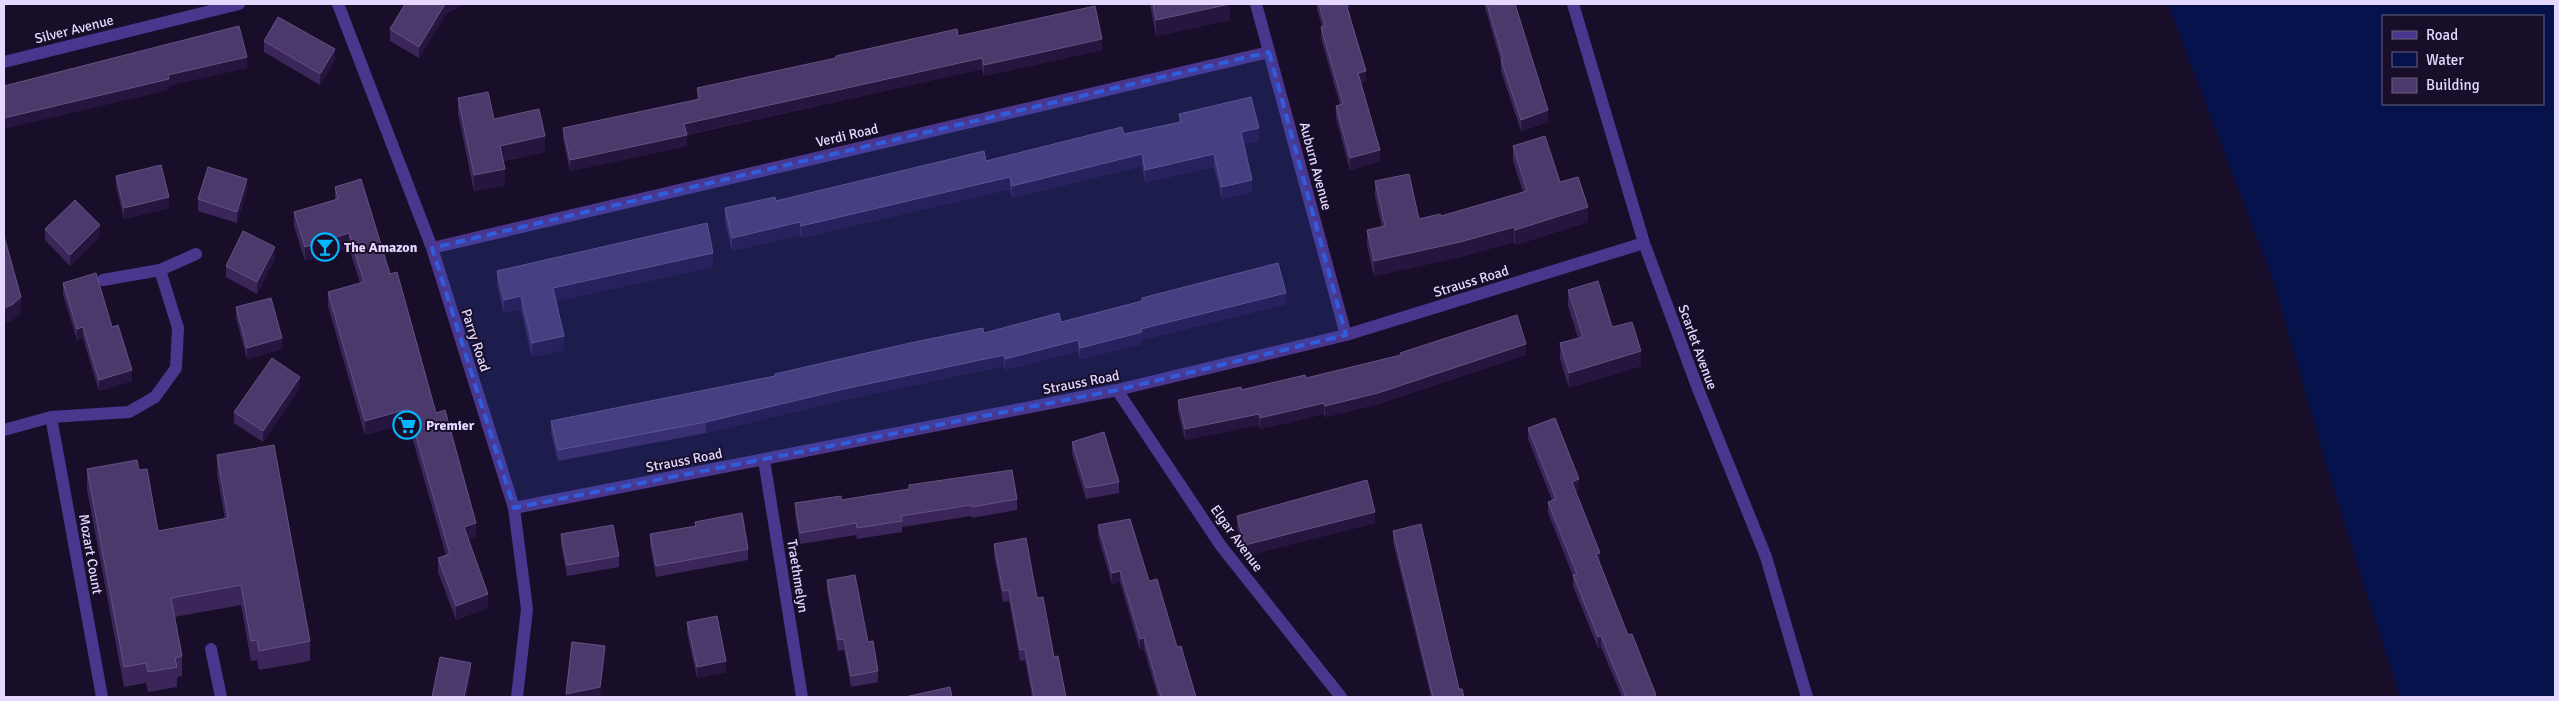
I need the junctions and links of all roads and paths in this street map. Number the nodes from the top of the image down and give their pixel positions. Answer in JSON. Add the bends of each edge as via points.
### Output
{"nodes":[{"id":1,"x":239,"y":4,"type":"edge"},
{"id":2,"x":338,"y":4,"type":"edge"},
{"id":3,"x":1256,"y":4,"type":"edge"},
{"id":4,"x":1572,"y":4,"type":"edge"},
{"id":5,"x":1269,"y":52,"type":"junction"},
{"id":6,"x":4,"y":62,"type":"edge"},
{"id":7,"x":1644,"y":243,"type":"junction"},
{"id":8,"x":432,"y":248,"type":"junction"},
{"id":9,"x":196,"y":254,"type":"dead end"},
{"id":10,"x":160,"y":270,"type":"junction"},
{"id":11,"x":103,"y":280,"type":"dead end"},
{"id":12,"x":1346,"y":335,"type":"junction"},
{"id":13,"x":1118,"y":390,"type":"junction"},
{"id":14,"x":51,"y":417,"type":"junction"},
{"id":15,"x":4,"y":430,"type":"edge"},
{"id":16,"x":764,"y":460,"type":"junction"},
{"id":17,"x":514,"y":508,"type":"junction"},
{"id":18,"x":211,"y":649,"type":"dead end"},
{"id":19,"x":102,"y":697,"type":"edge"},
{"id":20,"x":221,"y":697,"type":"edge"},
{"id":21,"x":517,"y":697,"type":"edge"},
{"id":22,"x":802,"y":697,"type":"edge"},
{"id":23,"x":1341,"y":697,"type":"edge"},
{"id":24,"x":1807,"y":697,"type":"edge"}],
"edges":[{"from":1,"to":6,"type":"street","name":"Silver Avenue"},
{"from":2,"to":8,"type":"street","name":"Parry Road"},
{"from":3,"to":5,"type":"street","name":"Auburn Avenue"},
{"from":4,"to":7,"type":"street","name":"Scarlet Avenue"},
{"from":5,"to":8,"type":"street","name":"Verdi Road"},
{"from":5,"to":12,"type":"street","name":"Auburn Avenue"},
{"from":7,"to":12,"type":"street","name":"Strauss Road"},
{"from":7,"to":24,"type":"street","name":"Scarlet Avenue","via":[[1698,389],[1766,557]]},
{"from":8,"to":17,"type":"street","name":"Parry Road"},
{"from":9,"to":10,"type":"street"},
{"from":10,"to":11,"type":"street"},
{"from":10,"to":14,"type":"street","via":[[178,328],[176,368],[155,397],[129,412]]},
{"from":12,"to":13,"type":"street","name":"Strauss Road"},
{"from":13,"to":16,"type":"street","name":"Strauss Road"},
{"from":13,"to":23,"type":"street","name":"Elgar Avenue","via":[[1221,546]]},
{"from":14,"to":15,"type":"street"},
{"from":14,"to":19,"type":"street","name":"Mozart Count"},
{"from":16,"to":17,"type":"street","name":"Strauss Road"},
{"from":16,"to":22,"type":"street","name":"Traethmelyn"},
{"from":17,"to":21,"type":"street","name":"Parry Road","via":[[527,609]]},
{"from":18,"to":20,"type":"street"}]}
